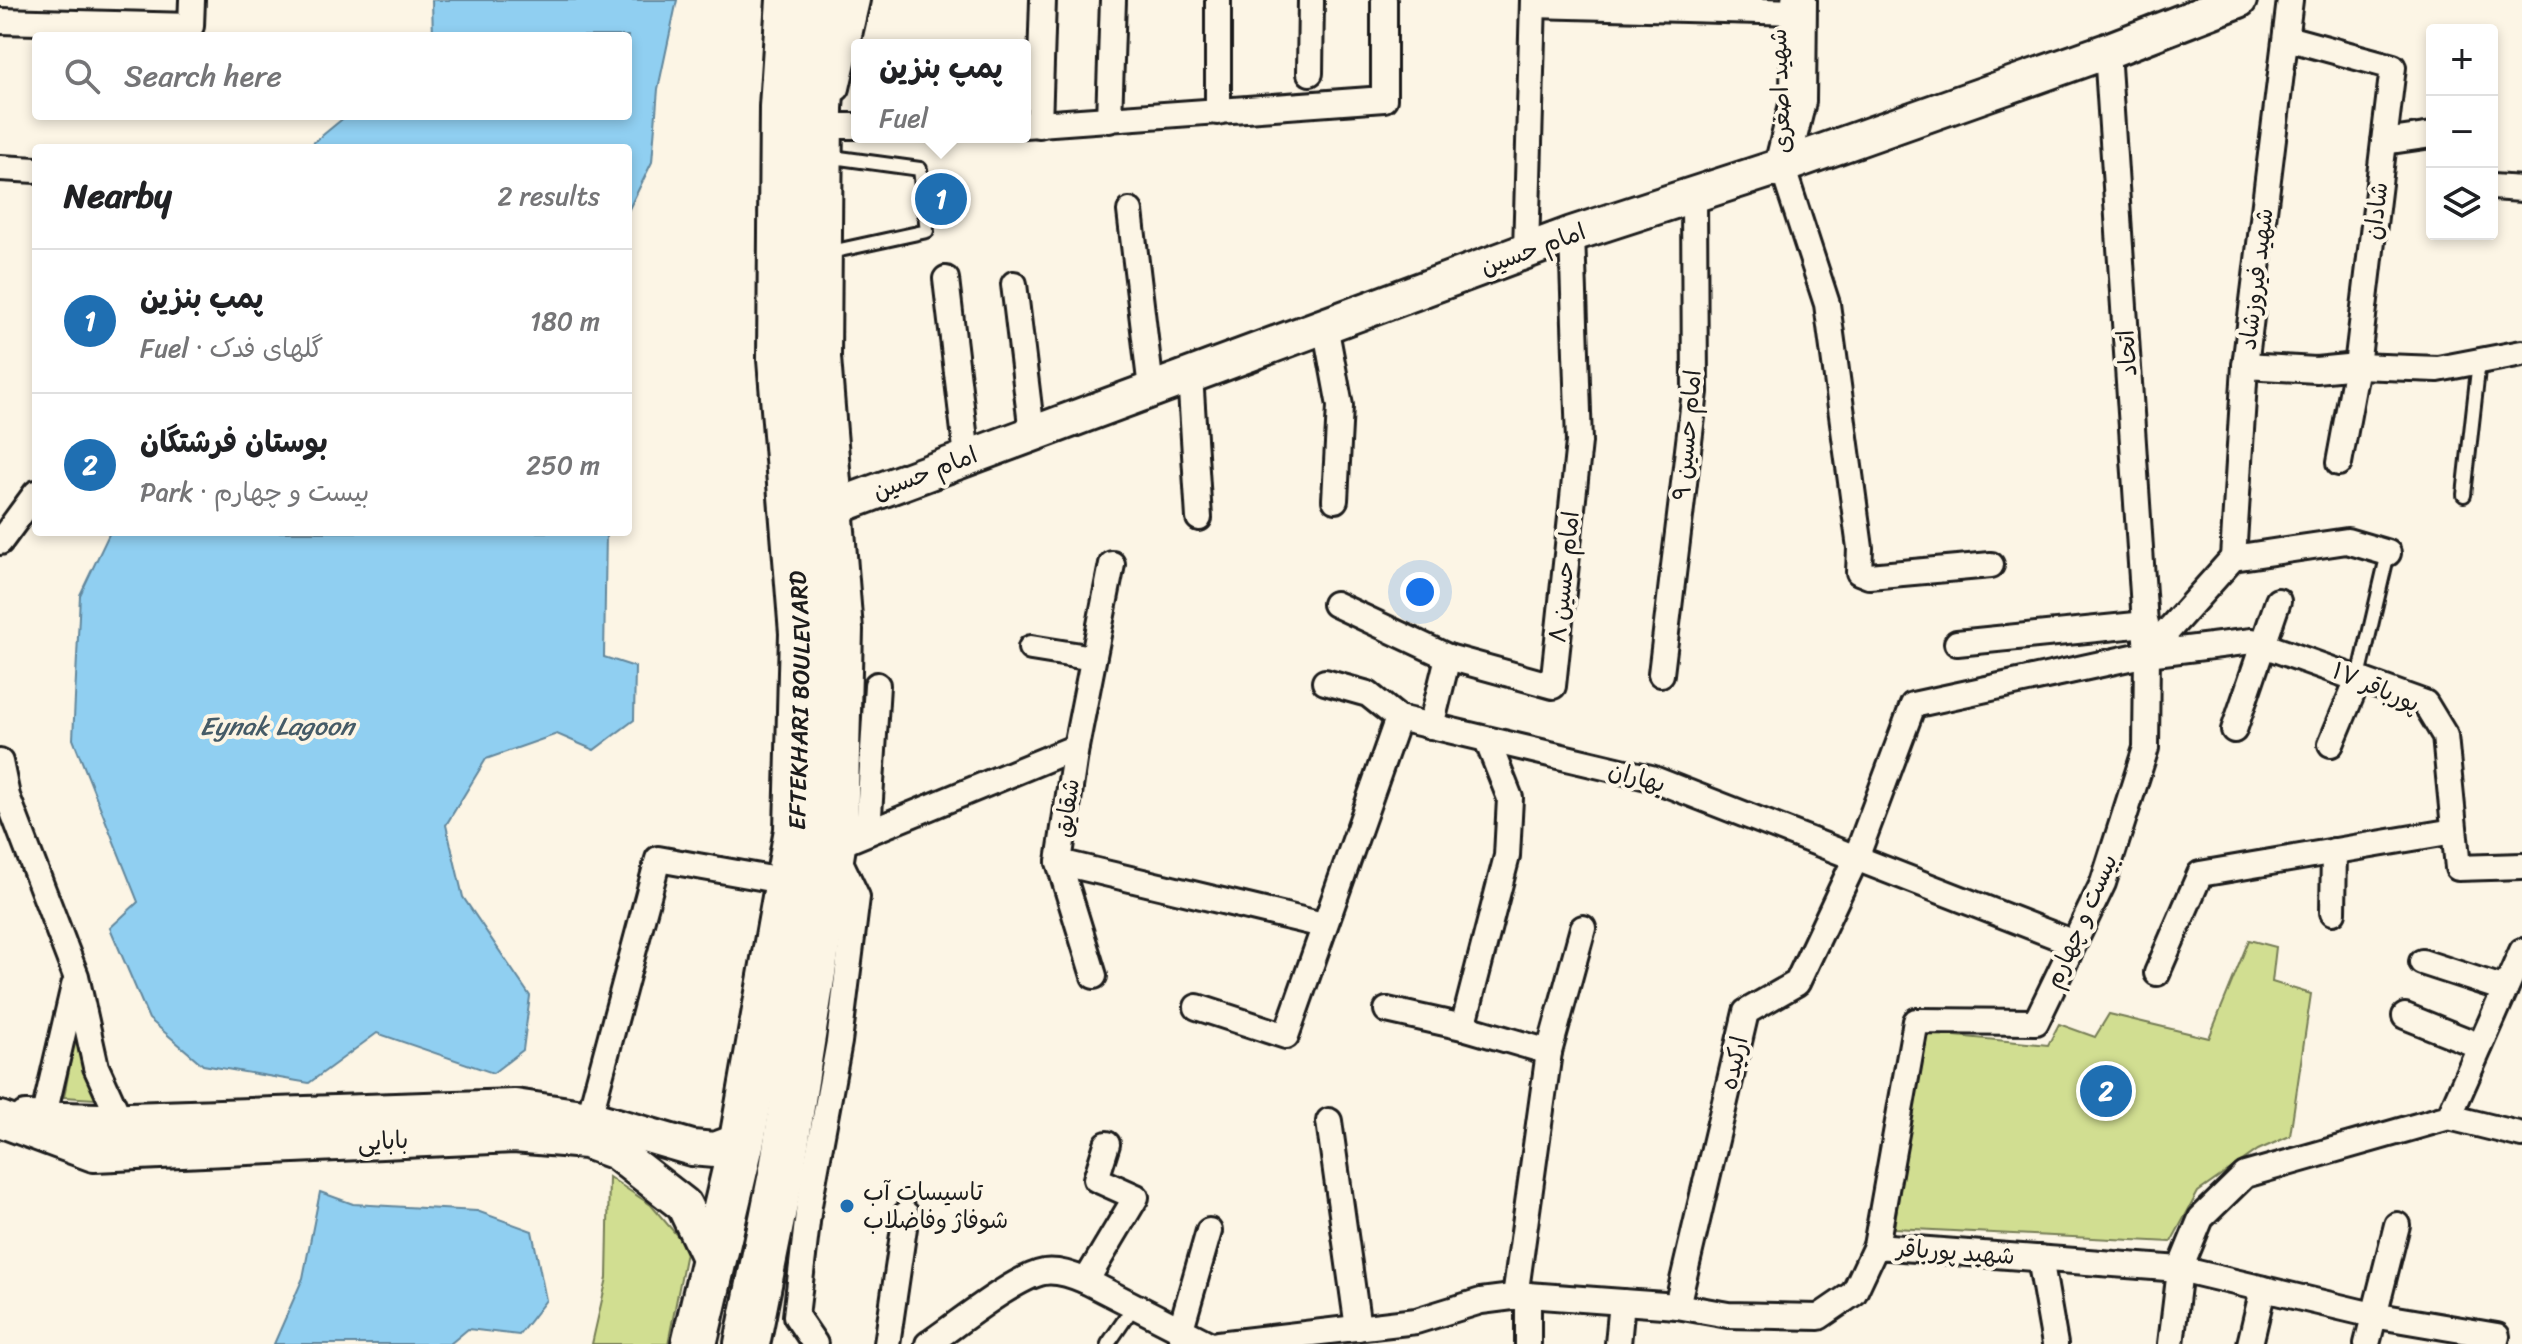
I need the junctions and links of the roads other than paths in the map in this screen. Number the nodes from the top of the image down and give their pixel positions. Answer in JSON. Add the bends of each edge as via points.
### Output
{"nodes":[{"id":1,"x":192,"y":0,"type":"edge"},
{"id":2,"x":789,"y":0,"type":"edge"},
{"id":3,"x":827,"y":0,"type":"edge"},
{"id":4,"x":857,"y":0,"type":"edge"},
{"id":5,"x":1043,"y":0,"type":"edge"},
{"id":6,"x":1113,"y":0,"type":"edge"},
{"id":7,"x":1218,"y":0,"type":"edge"},
{"id":8,"x":1311,"y":0,"type":"edge"},
{"id":9,"x":1384,"y":0,"type":"edge"},
{"id":10,"x":2290,"y":0,"type":"edge"},
{"id":11,"x":1533,"y":2,"type":"edge"},
{"id":12,"x":2216,"y":5,"type":"edge"},
{"id":13,"x":1788,"y":6,"type":"edge"},
{"id":14,"x":0,"y":21,"type":"edge"},
{"id":15,"x":2287,"y":38,"type":"junction"},
{"id":16,"x":2107,"y":51,"type":"junction"},
{"id":17,"x":1310,"y":73,"type":"dead end"},
{"id":18,"x":1218,"y":112,"type":"junction"},
{"id":19,"x":1109,"y":120,"type":"junction"},
{"id":20,"x":1032,"y":125,"type":"edge"},
{"id":21,"x":829,"y":129,"type":"edge"},
{"id":22,"x":2426,"y":136,"type":"edge"},
{"id":23,"x":851,"y":139,"type":"edge"},
{"id":24,"x":2384,"y":142,"type":"junction"},
{"id":25,"x":861,"y":143,"type":"edge"},
{"id":26,"x":1782,"y":166,"type":"junction"},
{"id":27,"x":0,"y":168,"type":"edge"},
{"id":28,"x":32,"y":170,"type":"edge"},
{"id":29,"x":2498,"y":187,"type":"edge"},
{"id":30,"x":2522,"y":189,"type":"edge"},
{"id":31,"x":1694,"y":194,"type":"junction"},
{"id":32,"x":1130,"y":211,"type":"dead end"},
{"id":33,"x":1572,"y":234,"type":"junction"},
{"id":34,"x":1526,"y":251,"type":"junction"},
{"id":35,"x":819,"y":255,"type":"junction"},
{"id":36,"x":946,"y":279,"type":"dead end"},
{"id":37,"x":1014,"y":284,"type":"dead end"},
{"id":38,"x":1325,"y":325,"type":"junction"},
{"id":39,"x":2522,"y":353,"type":"edge"},
{"id":40,"x":2479,"y":361,"type":"junction"},
{"id":41,"x":2245,"y":366,"type":"junction"},
{"id":42,"x":2357,"y":366,"type":"junction"},
{"id":43,"x":1190,"y":375,"type":"junction"},
{"id":44,"x":1151,"y":389,"type":"junction"},
{"id":45,"x":1032,"y":433,"type":"junction"},
{"id":46,"x":967,"y":457,"type":"junction"},
{"id":47,"x":2339,"y":463,"type":"dead end"},
{"id":48,"x":2464,"y":495,"type":"dead end"},
{"id":49,"x":32,"y":498,"type":"edge"},
{"id":50,"x":1335,"y":500,"type":"dead end"},
{"id":51,"x":830,"y":509,"type":"junction"},
{"id":52,"x":1199,"y":518,"type":"dead end"},
{"id":53,"x":0,"y":542,"type":"edge"},
{"id":54,"x":2388,"y":553,"type":"joint"},
{"id":55,"x":2233,"y":558,"type":"junction"},
{"id":56,"x":1112,"y":564,"type":"dead end"},
{"id":57,"x":1991,"y":565,"type":"dead end"},
{"id":58,"x":2278,"y":601,"type":"dead end"},
{"id":59,"x":1335,"y":604,"type":"dead end"},
{"id":60,"x":2146,"y":624,"type":"junction"},
{"id":61,"x":1957,"y":643,"type":"dead end"},
{"id":62,"x":2263,"y":645,"type":"junction"},
{"id":63,"x":1031,"y":648,"type":"dead end"},
{"id":64,"x":2147,"y":654,"type":"junction"},
{"id":65,"x":1448,"y":657,"type":"junction"},
{"id":66,"x":1093,"y":658,"type":"junction"},
{"id":67,"x":1661,"y":674,"type":"dead end"},
{"id":68,"x":2359,"y":677,"type":"junction"},
{"id":69,"x":1325,"y":682,"type":"dead end"},
{"id":70,"x":877,"y":685,"type":"dead end"},
{"id":71,"x":1398,"y":718,"type":"junction"},
{"id":72,"x":1431,"y":726,"type":"junction"},
{"id":73,"x":2234,"y":730,"type":"dead end"},
{"id":74,"x":1487,"y":740,"type":"junction"},
{"id":75,"x":2331,"y":744,"type":"dead end"},
{"id":76,"x":1076,"y":747,"type":"junction"},
{"id":77,"x":0,"y":762,"type":"edge"},
{"id":78,"x":2454,"y":831,"type":"junction"},
{"id":79,"x":850,"y":840,"type":"junction"},
{"id":80,"x":2334,"y":851,"type":"junction"},
{"id":81,"x":1856,"y":858,"type":"junction"},
{"id":82,"x":1059,"y":862,"type":"junction"},
{"id":83,"x":2522,"y":866,"type":"edge"},
{"id":84,"x":788,"y":882,"type":"junction"},
{"id":85,"x":2333,"y":912,"type":"dead end"},
{"id":86,"x":1323,"y":925,"type":"junction"},
{"id":87,"x":1583,"y":928,"type":"dead end"},
{"id":88,"x":2074,"y":943,"type":"junction"},
{"id":89,"x":2522,"y":951,"type":"edge"},
{"id":90,"x":2422,"y":962,"type":"dead end"},
{"id":91,"x":2157,"y":973,"type":"dead end"},
{"id":92,"x":76,"y":976,"type":"junction"},
{"id":93,"x":1094,"y":976,"type":"dead end"},
{"id":94,"x":2505,"y":989,"type":"junction"},
{"id":95,"x":1197,"y":1007,"type":"dead end"},
{"id":96,"x":1387,"y":1010,"type":"dead end"},
{"id":97,"x":2405,"y":1016,"type":"dead end"},
{"id":98,"x":1463,"y":1027,"type":"junction"},
{"id":99,"x":2480,"y":1046,"type":"junction"},
{"id":100,"x":1549,"y":1052,"type":"junction"},
{"id":101,"x":2449,"y":1117,"type":"junction"},
{"id":102,"x":0,"y":1118,"type":"edge"},
{"id":103,"x":589,"y":1118,"type":"junction"},
{"id":104,"x":43,"y":1119,"type":"junction"},
{"id":105,"x":120,"y":1120,"type":"junction"},
{"id":106,"x":1329,"y":1121,"type":"dead end"},
{"id":107,"x":2522,"y":1135,"type":"edge"},
{"id":108,"x":742,"y":1140,"type":"junction"},
{"id":109,"x":1107,"y":1144,"type":"dead end"},
{"id":110,"x":692,"y":1148,"type":"junction"},
{"id":111,"x":671,"y":1193,"type":"junction"},
{"id":112,"x":906,"y":1214,"type":"dead end"},
{"id":113,"x":2397,"y":1225,"type":"dead end"},
{"id":114,"x":1209,"y":1231,"type":"dead end"},
{"id":115,"x":1876,"y":1246,"type":"junction"},
{"id":116,"x":2040,"y":1258,"type":"junction"},
{"id":117,"x":713,"y":1266,"type":"junction"},
{"id":118,"x":2180,"y":1269,"type":"junction"},
{"id":119,"x":1086,"y":1281,"type":"junction"},
{"id":120,"x":2263,"y":1289,"type":"junction"},
{"id":121,"x":1521,"y":1296,"type":"junction"},
{"id":122,"x":1622,"y":1302,"type":"junction"},
{"id":123,"x":1136,"y":1303,"type":"junction"},
{"id":124,"x":1677,"y":1306,"type":"junction"},
{"id":125,"x":2373,"y":1315,"type":"junction"},
{"id":126,"x":1358,"y":1328,"type":"junction"},
{"id":127,"x":1180,"y":1332,"type":"junction"},
{"id":128,"x":1418,"y":1332,"type":"edge"},
{"id":129,"x":1333,"y":1338,"type":"edge"},
{"id":130,"x":2496,"y":1340,"type":"edge"},
{"id":131,"x":694,"y":1344,"type":"edge"},
{"id":132,"x":747,"y":1344,"type":"edge"},
{"id":133,"x":815,"y":1344,"type":"edge"},
{"id":134,"x":887,"y":1344,"type":"edge"},
{"id":135,"x":928,"y":1344,"type":"edge"},
{"id":136,"x":1108,"y":1344,"type":"edge"},
{"id":137,"x":1209,"y":1344,"type":"edge"},
{"id":138,"x":1218,"y":1344,"type":"edge"},
{"id":139,"x":1528,"y":1344,"type":"edge"},
{"id":140,"x":1618,"y":1344,"type":"edge"},
{"id":141,"x":2055,"y":1344,"type":"edge"},
{"id":142,"x":2171,"y":1344,"type":"edge"},
{"id":143,"x":2250,"y":1344,"type":"edge"},
{"id":144,"x":2367,"y":1344,"type":"edge"}],
"edges":[{"from":1,"to":14,"type":"street","via":[[191,26]]},
{"from":2,"to":84,"type":"highway","name":"EFTEKHARI BOULEVARD","via":[[782,107],[780,359],[802,633],[797,830]]},
{"from":3,"to":21,"type":"highway","name":"EFTEKHARI BOULEVARD"},
{"from":4,"to":21,"type":"street"},
{"from":5,"to":20,"type":"street"},
{"from":6,"to":19,"type":"street"},
{"from":7,"to":18,"type":"street"},
{"from":8,"to":17,"type":"street"},
{"from":9,"to":18,"type":"street","via":[[1384,99]]},
{"from":10,"to":15,"type":"street","name":"شهید فیروزشاد"},
{"from":11,"to":13,"type":"street"},
{"from":11,"to":34,"type":"street"},
{"from":12,"to":16,"type":"street","name":"امام حسین"},
{"from":13,"to":26,"type":"street","name":"شهید اصغری","via":[[1798,101]]},
{"from":15,"to":24,"type":"street","name":"شادان","via":[[2393,67]]},
{"from":15,"to":41,"type":"street","name":"شهید فیروزشاد"},
{"from":16,"to":26,"type":"street","name":"امام حسین"},
{"from":16,"to":60,"type":"street","name":"اتحاد"},
{"from":18,"to":19,"type":"street"},
{"from":19,"to":20,"type":"street"},
{"from":21,"to":23,"type":"lane"},
{"from":21,"to":35,"type":"highway","name":"EFTEKHARI BOULEVARD"},
{"from":22,"to":24,"type":"street"},
{"from":24,"to":42,"type":"street","name":"شادان"},
{"from":25,"to":35,"type":"lane","via":[[920,169],[927,231]]},
{"from":26,"to":31,"type":"street","name":"امام حسین"},
{"from":26,"to":57,"type":"street","via":[[1827,304],[1859,572],[1869,576]]},
{"from":27,"to":28,"type":"street"},
{"from":29,"to":30,"type":"street"},
{"from":31,"to":33,"type":"street","name":"امام حسین"},
{"from":31,"to":67,"type":"street","name":"امام حسین ۹","via":[[1695,392]]},
{"from":32,"to":44,"type":"street"},
{"from":33,"to":34,"type":"street","name":"امام حسین"},
{"from":33,"to":65,"type":"street","name":"امام حسین ۸","via":[[1579,442],[1553,686]]},
{"from":34,"to":38,"type":"street","name":"امام حسین"},
{"from":35,"to":51,"type":"highway","name":"EFTEKHARI BOULEVARD","via":[[818,358]]},
{"from":36,"to":46,"type":"street"},
{"from":37,"to":45,"type":"street"},
{"from":38,"to":43,"type":"street","name":"امام حسین"},
{"from":38,"to":50,"type":"street","via":[[1340,406]]},
{"from":39,"to":40,"type":"street"},
{"from":40,"to":42,"type":"street","via":[[2438,369]]},
{"from":40,"to":48,"type":"lane"},
{"from":41,"to":42,"type":"street"},
{"from":41,"to":55,"type":"street","name":"شهید فیروزشاد"},
{"from":42,"to":47,"type":"street","name":"شادان"},
{"from":43,"to":44,"type":"street","name":"امام حسین"},
{"from":43,"to":52,"type":"street"},
{"from":44,"to":45,"type":"street","name":"امام حسین"},
{"from":45,"to":46,"type":"street","name":"امام حسین"},
{"from":46,"to":51,"type":"street","name":"امام حسین"},
{"from":49,"to":53,"type":"street"},
{"from":51,"to":79,"type":"highway","name":"EFTEKHARI BOULEVARD"},
{"from":54,"to":55,"type":"street","via":[[2347,541]]},
{"from":54,"to":68,"type":"lane"},
{"from":55,"to":64,"type":"street"},
{"from":56,"to":66,"type":"street"},
{"from":58,"to":62,"type":"street"},
{"from":59,"to":65,"type":"street","name":"امام حسین ۸"},
{"from":60,"to":61,"type":"street"},
{"from":60,"to":64,"type":"street","name":"اتحاد"},
{"from":62,"to":64,"type":"street","name":"پورباقر ۱۷","via":[[2252,641]]},
{"from":62,"to":68,"type":"street","name":"پورباقر ۱۷"},
{"from":62,"to":73,"type":"street"},
{"from":63,"to":66,"type":"street"},
{"from":64,"to":81,"type":"street","name":"ارکیده","via":[[1913,705]]},
{"from":64,"to":88,"type":"street","name":"بیست و چهارم","via":[[2146,748],[2103,883]]},
{"from":65,"to":72,"type":"street"},
{"from":66,"to":76,"type":"street"},
{"from":68,"to":75,"type":"street"},
{"from":68,"to":78,"type":"street","name":"پورباقر ۱۷","via":[[2425,703],[2445,736]]},
{"from":69,"to":71,"type":"street","via":[[1368,694]]},
{"from":70,"to":79,"type":"street"},
{"from":71,"to":72,"type":"street","name":"بهاران"},
{"from":71,"to":86,"type":"street"},
{"from":72,"to":74,"type":"street","name":"بهاران"},
{"from":74,"to":81,"type":"street","name":"بهاران","via":[[1651,778]]},
{"from":74,"to":98,"type":"street","via":[[1510,798],[1507,856]]},
{"from":76,"to":79,"type":"street","name":"شقایق"},
{"from":76,"to":82,"type":"street","name":"شقایق"},
{"from":77,"to":92,"type":"street","via":[[7,796]]},
{"from":78,"to":80,"type":"street"},
{"from":78,"to":83,"type":"street","name":"پورباقر ۱۷","via":[[2458,868]]},
{"from":79,"to":132,"type":"highway","name":"EFTEKHARI BOULEVARD"},
{"from":79,"to":133,"type":"street","via":[[857,897],[796,1316]]},
{"from":80,"to":85,"type":"street"},
{"from":80,"to":91,"type":"street","via":[[2200,874]]},
{"from":81,"to":88,"type":"street","name":"بهاران"},
{"from":81,"to":124,"type":"street","name":"ارکیده","via":[[1797,983],[1746,1012]]},
{"from":82,"to":86,"type":"street","name":"شقایق"},
{"from":82,"to":93,"type":"street"},
{"from":84,"to":103,"type":"street","via":[[658,859]]},
{"from":84,"to":108,"type":"highway","name":"EFTEKHARI BOULEVARD"},
{"from":86,"to":95,"type":"street","via":[[1286,1036]]},
{"from":87,"to":100,"type":"street"},
{"from":88,"to":115,"type":"street","name":"بیست و چهارم","via":[[2036,1022],[1916,1021]]},
{"from":89,"to":94,"type":"street"},
{"from":90,"to":94,"type":"street"},
{"from":92,"to":104,"type":"street"},
{"from":92,"to":105,"type":"street","via":[[96,1067]]},
{"from":94,"to":99,"type":"street"},
{"from":96,"to":98,"type":"street"},
{"from":97,"to":99,"type":"street"},
{"from":98,"to":100,"type":"street"},
{"from":99,"to":101,"type":"street"},
{"from":100,"to":121,"type":"street"},
{"from":101,"to":107,"type":"street"},
{"from":101,"to":118,"type":"street","via":[[2245,1175],[2201,1218]]},
{"from":102,"to":104,"type":"street","name":"بابایی"},
{"from":102,"to":111,"type":"street","name":"بابایی","via":[[94,1154],[549,1135],[616,1152]]},
{"from":103,"to":105,"type":"street","name":"بابایی","via":[[515,1107]]},
{"from":103,"to":110,"type":"street","name":"بابایی"},
{"from":104,"to":105,"type":"street","name":"بابایی"},
{"from":106,"to":126,"type":"street"},
{"from":108,"to":110,"type":"street","name":"بابایی","via":[[715,1150]]},
{"from":108,"to":117,"type":"highway","name":"EFTEKHARI BOULEVARD"},
{"from":109,"to":119,"type":"street","via":[[1096,1179],[1136,1197]]},
{"from":110,"to":111,"type":"street","via":[[694,1171],[686,1189]]},
{"from":111,"to":117,"type":"street","name":"بابایی","via":[[684,1205]]},
{"from":112,"to":134,"type":"street"},
{"from":113,"to":125,"type":"street"},
{"from":114,"to":127,"type":"street"},
{"from":115,"to":116,"type":"street","name":"شهید پورباقر"},
{"from":115,"to":124,"type":"street","name":"شهید پورباقر","via":[[1854,1293],[1819,1317],[1728,1315]]},
{"from":116,"to":118,"type":"street","name":"شهید پورباقر"},
{"from":116,"to":141,"type":"street"},
{"from":117,"to":131,"type":"highway","name":"EFTEKHARI BOULEVARD"},
{"from":118,"to":120,"type":"street","name":"شهید پورباقر"},
{"from":118,"to":142,"type":"street"},
{"from":119,"to":123,"type":"street"},
{"from":119,"to":135,"type":"street","via":[[1068,1273],[1025,1278]]},
{"from":120,"to":125,"type":"street","name":"شهید پورباقر"},
{"from":120,"to":143,"type":"street"},
{"from":121,"to":122,"type":"street","name":"شهید پورباقر"},
{"from":121,"to":128,"type":"street","name":"شهید پورباقر","via":[[1481,1301]]},
{"from":121,"to":139,"type":"street"},
{"from":122,"to":124,"type":"street","name":"شهید پورباقر"},
{"from":122,"to":140,"type":"street"},
{"from":123,"to":127,"type":"street"},
{"from":123,"to":136,"type":"lane"},
{"from":125,"to":130,"type":"street","name":"شهید پورباقر"},
{"from":125,"to":144,"type":"street"},
{"from":126,"to":128,"type":"street","name":"شهید پورباقر"},
{"from":126,"to":129,"type":"street","name":"شهید پورباقر"},
{"from":127,"to":137,"type":"street"},
{"from":129,"to":138,"type":"street","name":"شهید پورباقر"}]}
